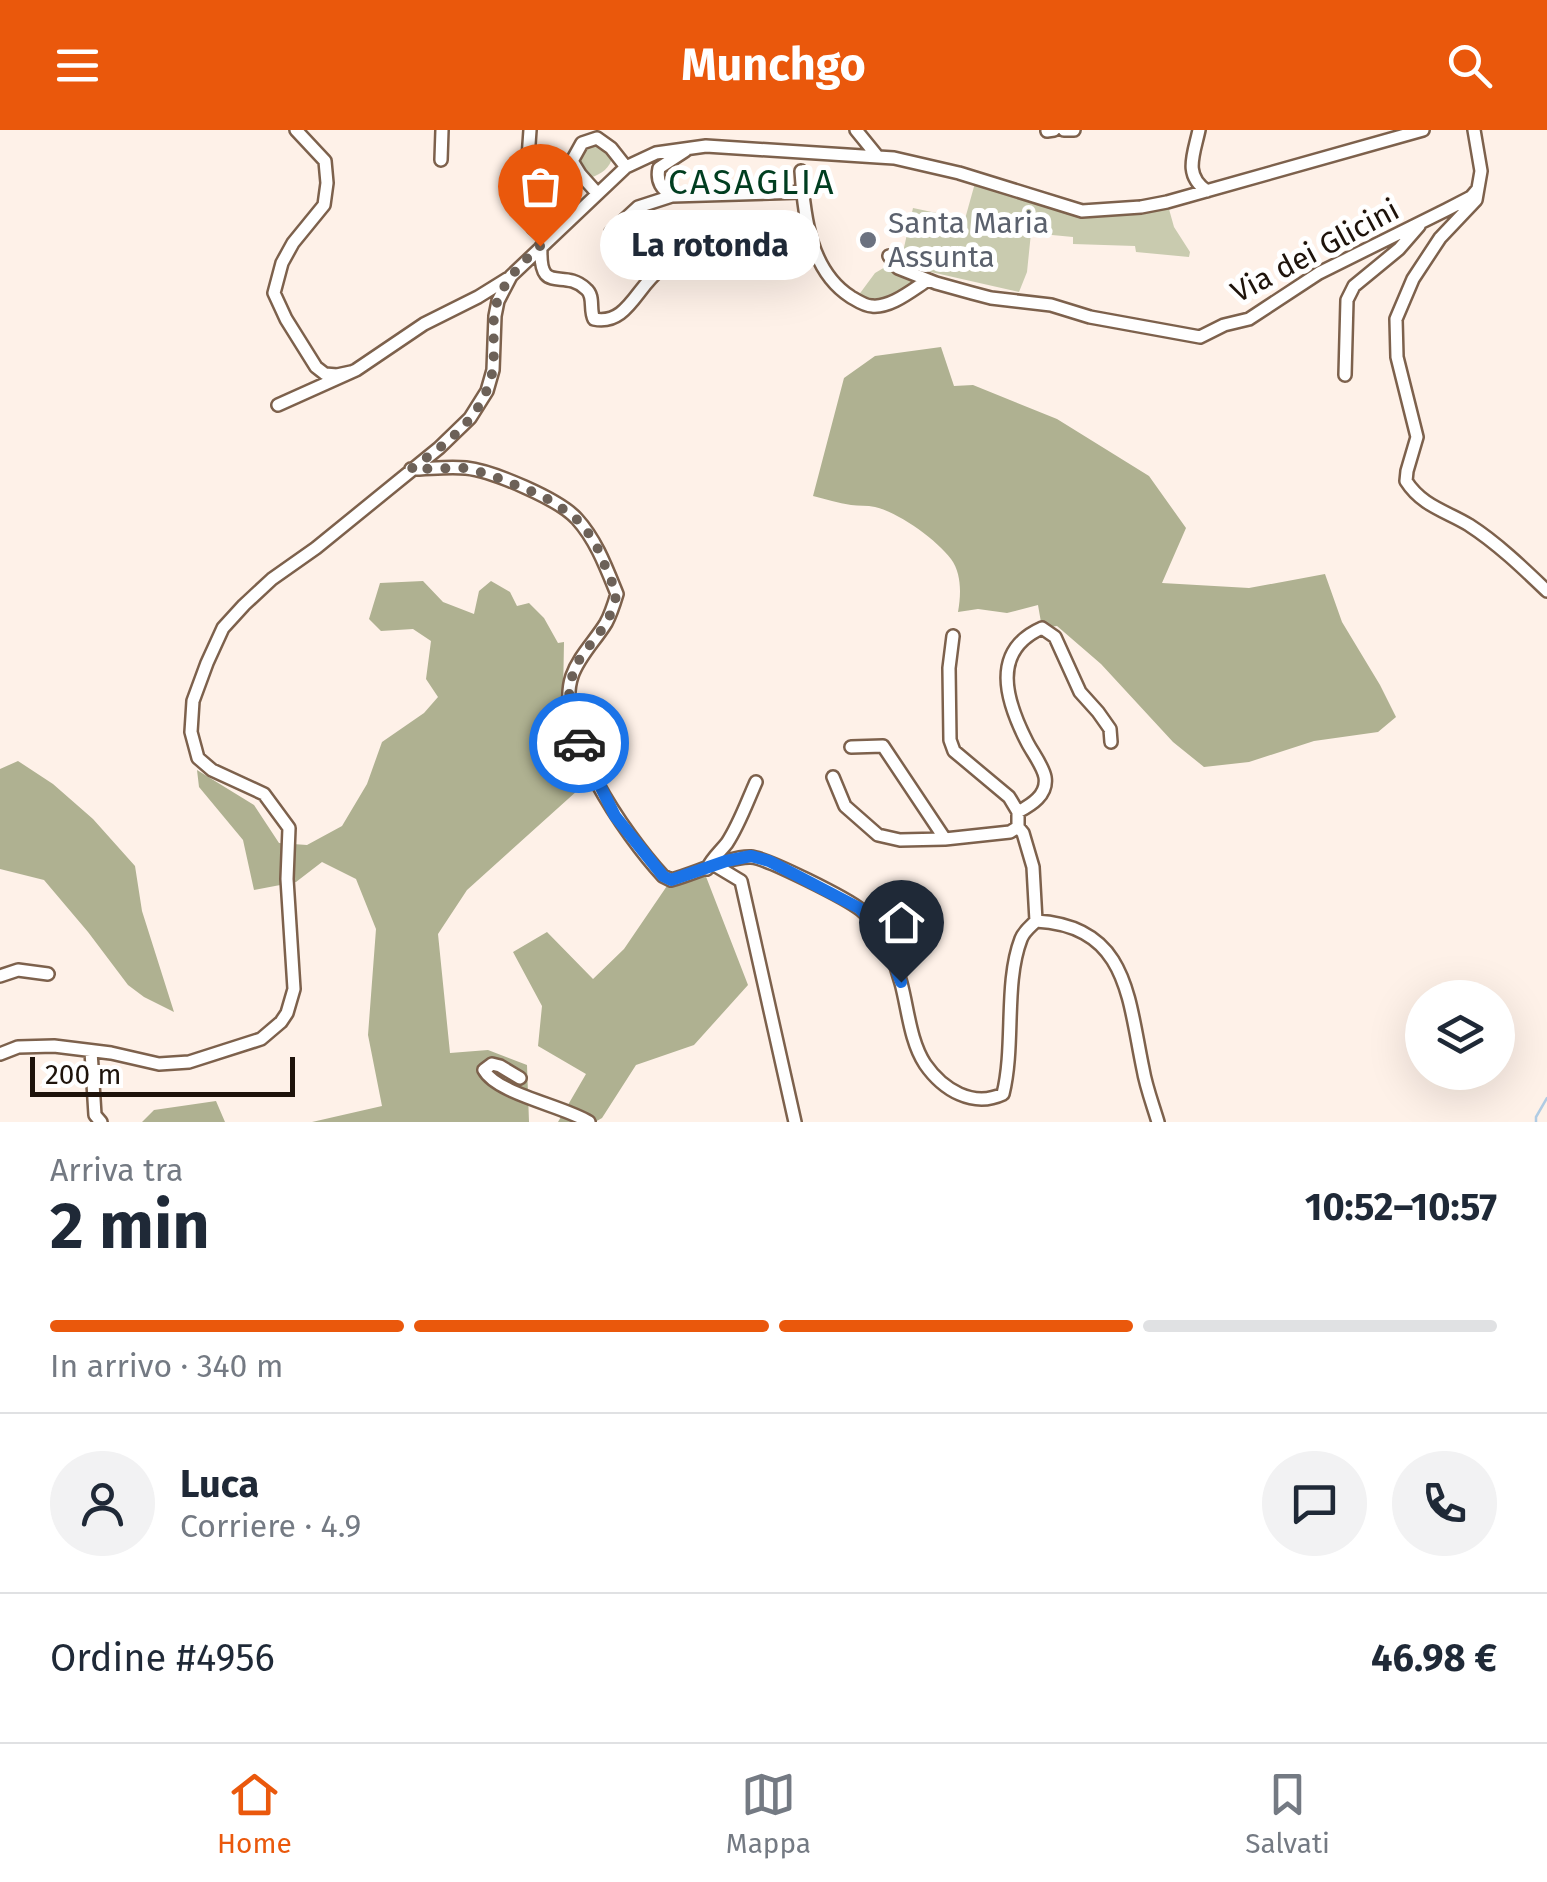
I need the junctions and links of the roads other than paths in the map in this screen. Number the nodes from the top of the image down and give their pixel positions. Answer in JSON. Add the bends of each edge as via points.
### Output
{"nodes":[{"id":1,"x":296,"y":130,"type":"edge"},
{"id":2,"x":442,"y":130,"type":"edge"},
{"id":3,"x":530,"y":130,"type":"edge"},
{"id":4,"x":856,"y":130,"type":"edge"},
{"id":5,"x":1064,"y":130,"type":"edge"},
{"id":6,"x":1074,"y":130,"type":"edge"},
{"id":7,"x":1199,"y":130,"type":"edge"},
{"id":8,"x":1424,"y":130,"type":"edge"},
{"id":9,"x":1474,"y":130,"type":"edge"},
{"id":10,"x":598,"y":134,"type":"edge"},
{"id":11,"x":693,"y":147,"type":"junction"},
{"id":12,"x":878,"y":156,"type":"junction"},
{"id":13,"x":441,"y":160,"type":"dead end"},
{"id":14,"x":626,"y":167,"type":"junction"},
{"id":15,"x":802,"y":172,"type":"dead end"},
{"id":16,"x":1477,"y":190,"type":"junction"},
{"id":17,"x":1207,"y":191,"type":"junction"},
{"id":18,"x":802,"y":192,"type":"junction"},
{"id":19,"x":597,"y":193,"type":"junction"},
{"id":20,"x":672,"y":196,"type":"junction"},
{"id":21,"x":1422,"y":223,"type":"junction"},
{"id":22,"x":612,"y":232,"type":"dead end"},
{"id":23,"x":544,"y":243,"type":"junction"},
{"id":24,"x":816,"y":255,"type":"junction"},
{"id":25,"x":888,"y":256,"type":"dead end"},
{"id":26,"x":511,"y":276,"type":"junction"},
{"id":27,"x":928,"y":280,"type":"junction"},
{"id":28,"x":351,"y":372,"type":"junction"},
{"id":29,"x":1345,"y":375,"type":"dead end"},
{"id":30,"x":278,"y":405,"type":"dead end"},
{"id":31,"x":411,"y":469,"type":"junction"},
{"id":32,"x":1547,"y":591,"type":"edge"},
{"id":33,"x":953,"y":636,"type":"dead end"},
{"id":34,"x":1111,"y":742,"type":"dead end"},
{"id":35,"x":851,"y":747,"type":"dead end"},
{"id":36,"x":833,"y":776,"type":"dead end"},
{"id":37,"x":756,"y":782,"type":"dead end"},
{"id":38,"x":1018,"y":812,"type":"junction"},
{"id":39,"x":1018,"y":827,"type":"junction"},
{"id":40,"x":945,"y":839,"type":"junction"},
{"id":41,"x":711,"y":867,"type":"junction"},
{"id":42,"x":1036,"y":921,"type":"junction"},
{"id":43,"x":48,"y":974,"type":"dead end"},
{"id":44,"x":0,"y":976,"type":"edge"},
{"id":45,"x":91,"y":1051,"type":"junction"},
{"id":46,"x":0,"y":1054,"type":"edge"},
{"id":47,"x":520,"y":1078,"type":"dead end"},
{"id":48,"x":101,"y":1122,"type":"edge"},
{"id":49,"x":589,"y":1122,"type":"edge"},
{"id":50,"x":795,"y":1122,"type":"edge"},
{"id":51,"x":1158,"y":1122,"type":"edge"}],
"edges":[{"from":1,"to":28,"type":"street","via":[[325,161],[327,183],[324,205],[287,253],[274,292],[316,367],[337,376]]},
{"from":2,"to":13,"type":"street"},
{"from":3,"to":23,"type":"street","via":[[527,217]]},
{"from":4,"to":12,"type":"street"},
{"from":5,"to":6,"type":"street"},
{"from":7,"to":17,"type":"street","via":[[1192,174]]},
{"from":8,"to":17,"type":"street"},
{"from":9,"to":16,"type":"street"},
{"from":10,"to":14,"type":"street"},
{"from":10,"to":19,"type":"street","via":[[582,143],[572,161]]},
{"from":11,"to":12,"type":"street"},
{"from":11,"to":14,"type":"street"},
{"from":11,"to":20,"type":"street","via":[[658,168],[662,189]]},
{"from":12,"to":17,"type":"street","via":[[1082,211],[1141,207]]},
{"from":14,"to":19,"type":"street"},
{"from":15,"to":18,"type":"street"},
{"from":16,"to":21,"type":"street","name":"Via dei Glicini"},
{"from":16,"to":32,"type":"street","via":[[1476,200],[1413,279],[1396,319],[1397,357],[1416,437],[1406,481],[1422,500],[1468,525]]},
{"from":18,"to":20,"type":"street"},
{"from":18,"to":24,"type":"street"},
{"from":19,"to":23,"type":"street"},
{"from":20,"to":22,"type":"street","via":[[638,207]]},
{"from":21,"to":27,"type":"street","name":"Via dei Glicini","via":[[1319,274],[1248,319],[1200,337]]},
{"from":21,"to":29,"type":"street","name":"Via dei Glicini","via":[[1354,286],[1347,300]]},
{"from":23,"to":24,"type":"street","via":[[544,274],[586,288],[589,311],[604,321],[676,263]]},
{"from":23,"to":26,"type":"street"},
{"from":24,"to":27,"type":"street","via":[[841,290],[871,306],[889,304]]},
{"from":25,"to":27,"type":"street","name":"Via dei Glicini","via":[[898,268]]},
{"from":26,"to":28,"type":"street"},
{"from":26,"to":31,"type":"street","via":[[494,316],[494,370],[487,391],[454,435]]},
{"from":28,"to":30,"type":"street"},
{"from":31,"to":41,"type":"street","via":[[488,474],[543,496],[574,516],[594,540],[617,594],[571,678],[573,729],[615,816],[663,876],[671,880]]},
{"from":31,"to":45,"type":"street","via":[[244,604],[223,628],[194,701],[191,732],[198,758],[264,794],[289,828],[294,989],[287,1012],[261,1039],[189,1062],[159,1064]]},
{"from":33,"to":38,"type":"street","via":[[954,752]]},
{"from":34,"to":38,"type":"street","via":[[1110,729],[1080,692],[1055,637],[1042,628],[1027,634],[1008,661],[1006,678],[1016,719],[1045,776],[1036,802]]},
{"from":35,"to":40,"type":"street","via":[[882,746]]},
{"from":36,"to":40,"type":"street","via":[[845,806],[878,835]]},
{"from":37,"to":41,"type":"street"},
{"from":38,"to":39,"type":"street"},
{"from":39,"to":40,"type":"street"},
{"from":39,"to":42,"type":"street","via":[[1033,867]]},
{"from":41,"to":42,"type":"street","via":[[751,856],[859,908],[888,947],[924,1063],[950,1090],[971,1100],[1003,1094],[1016,958],[1022,934]]},
{"from":41,"to":50,"type":"street","via":[[741,881]]},
{"from":42,"to":51,"type":"street","via":[[1074,927],[1110,953],[1129,1001]]},
{"from":43,"to":44,"type":"street","via":[[18,970]]},
{"from":45,"to":46,"type":"street","via":[[36,1046]]},
{"from":45,"to":48,"type":"street"},
{"from":47,"to":49,"type":"street","via":[[492,1064],[484,1070],[502,1087]]}]}
